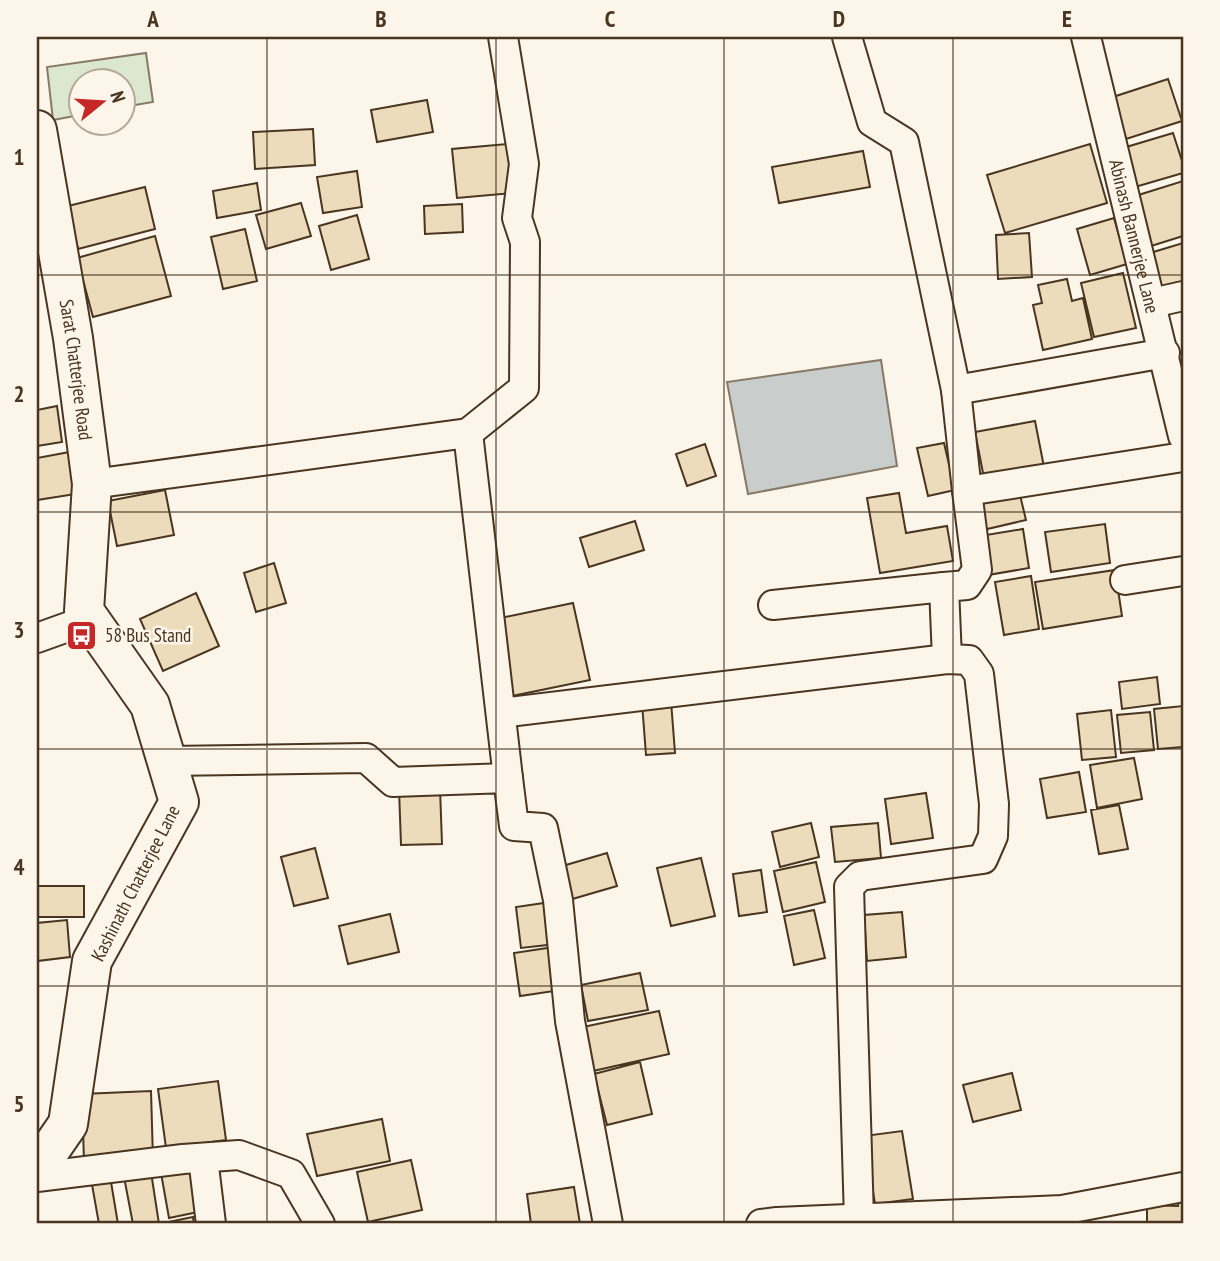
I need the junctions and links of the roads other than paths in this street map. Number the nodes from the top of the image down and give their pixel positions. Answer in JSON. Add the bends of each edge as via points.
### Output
{"nodes":[{"id":1,"x":502,"y":37,"type":"edge"},
{"id":2,"x":848,"y":37,"type":"edge"},
{"id":3,"x":1086,"y":37,"type":"edge"},
{"id":4,"x":37,"y":130,"type":"edge"},
{"id":5,"x":1183,"y":296,"type":"edge"},
{"id":6,"x":1152,"y":303,"type":"junction"},
{"id":7,"x":1165,"y":353,"type":"junction"},
{"id":8,"x":956,"y":390,"type":"junction"},
{"id":9,"x":468,"y":433,"type":"junction"},
{"id":10,"x":1183,"y":436,"type":"edge"},
{"id":11,"x":1183,"y":457,"type":"edge"},
{"id":12,"x":92,"y":484,"type":"junction"},
{"id":13,"x":967,"y":491,"type":"junction"},
{"id":14,"x":1183,"y":571,"type":"edge"},
{"id":15,"x":1125,"y":580,"type":"dead end"},
{"id":16,"x":944,"y":587,"type":"junction"},
{"id":17,"x":774,"y":606,"type":"dead end"},
{"id":18,"x":87,"y":615,"type":"junction"},
{"id":19,"x":37,"y":638,"type":"edge"},
{"id":20,"x":947,"y":659,"type":"junction"},
{"id":21,"x":501,"y":713,"type":"junction"},
{"id":22,"x":167,"y":761,"type":"junction"},
{"id":23,"x":508,"y":778,"type":"junction"},
{"id":24,"x":203,"y":1157,"type":"junction"},
{"id":25,"x":37,"y":1170,"type":"edge"},
{"id":26,"x":37,"y":1177,"type":"edge"},
{"id":27,"x":1183,"y":1187,"type":"edge"},
{"id":28,"x":859,"y":1219,"type":"junction"},
{"id":29,"x":211,"y":1224,"type":"edge"},
{"id":30,"x":320,"y":1224,"type":"edge"},
{"id":31,"x":608,"y":1224,"type":"edge"},
{"id":32,"x":761,"y":1224,"type":"edge"}],
"edges":[{"from":1,"to":9,"type":"street","via":[[524,164],[517,218],[525,243],[524,388]]},
{"from":2,"to":8,"type":"street","via":[[872,122],[904,142]]},
{"from":3,"to":6,"type":"street","name":"Abinash Bannerjee Lane"},
{"from":4,"to":12,"type":"street","name":"Sarat Chatterjee Road","via":[[73,338]]},
{"from":5,"to":6,"type":"street"},
{"from":6,"to":7,"type":"street","name":"Abinash Bannerjee Lane"},
{"from":7,"to":8,"type":"street"},
{"from":7,"to":10,"type":"street","name":"Abinash Bannerjee Lane"},
{"from":8,"to":13,"type":"street"},
{"from":9,"to":12,"type":"street"},
{"from":9,"to":21,"type":"street"},
{"from":11,"to":13,"type":"street"},
{"from":12,"to":18,"type":"street","name":"Sarat Chatterjee Road"},
{"from":13,"to":16,"type":"street","via":[[977,570],[967,585]]},
{"from":14,"to":15,"type":"street"},
{"from":16,"to":17,"type":"street"},
{"from":16,"to":20,"type":"street"},
{"from":18,"to":19,"type":"street"},
{"from":18,"to":22,"type":"street","name":"Kashinath Chatterjee Lane","via":[[150,705]]},
{"from":20,"to":21,"type":"street"},
{"from":20,"to":28,"type":"street","via":[[969,660],[979,674],[994,804],[993,835],[983,859],[860,876],[849,887]]},
{"from":21,"to":23,"type":"street"},
{"from":22,"to":23,"type":"street","via":[[366,758],[393,782]]},
{"from":22,"to":25,"type":"street","name":"Kashinath Chatterjee Lane","via":[[179,802],[92,961],[68,1124]]},
{"from":23,"to":31,"type":"street","via":[[514,826],[543,828],[558,900],[570,1021]]},
{"from":24,"to":26,"type":"street"},
{"from":24,"to":29,"type":"street"},
{"from":24,"to":30,"type":"street","via":[[239,1155],[291,1174]]},
{"from":27,"to":28,"type":"street","via":[[1062,1210]]},
{"from":28,"to":32,"type":"street"}]}
